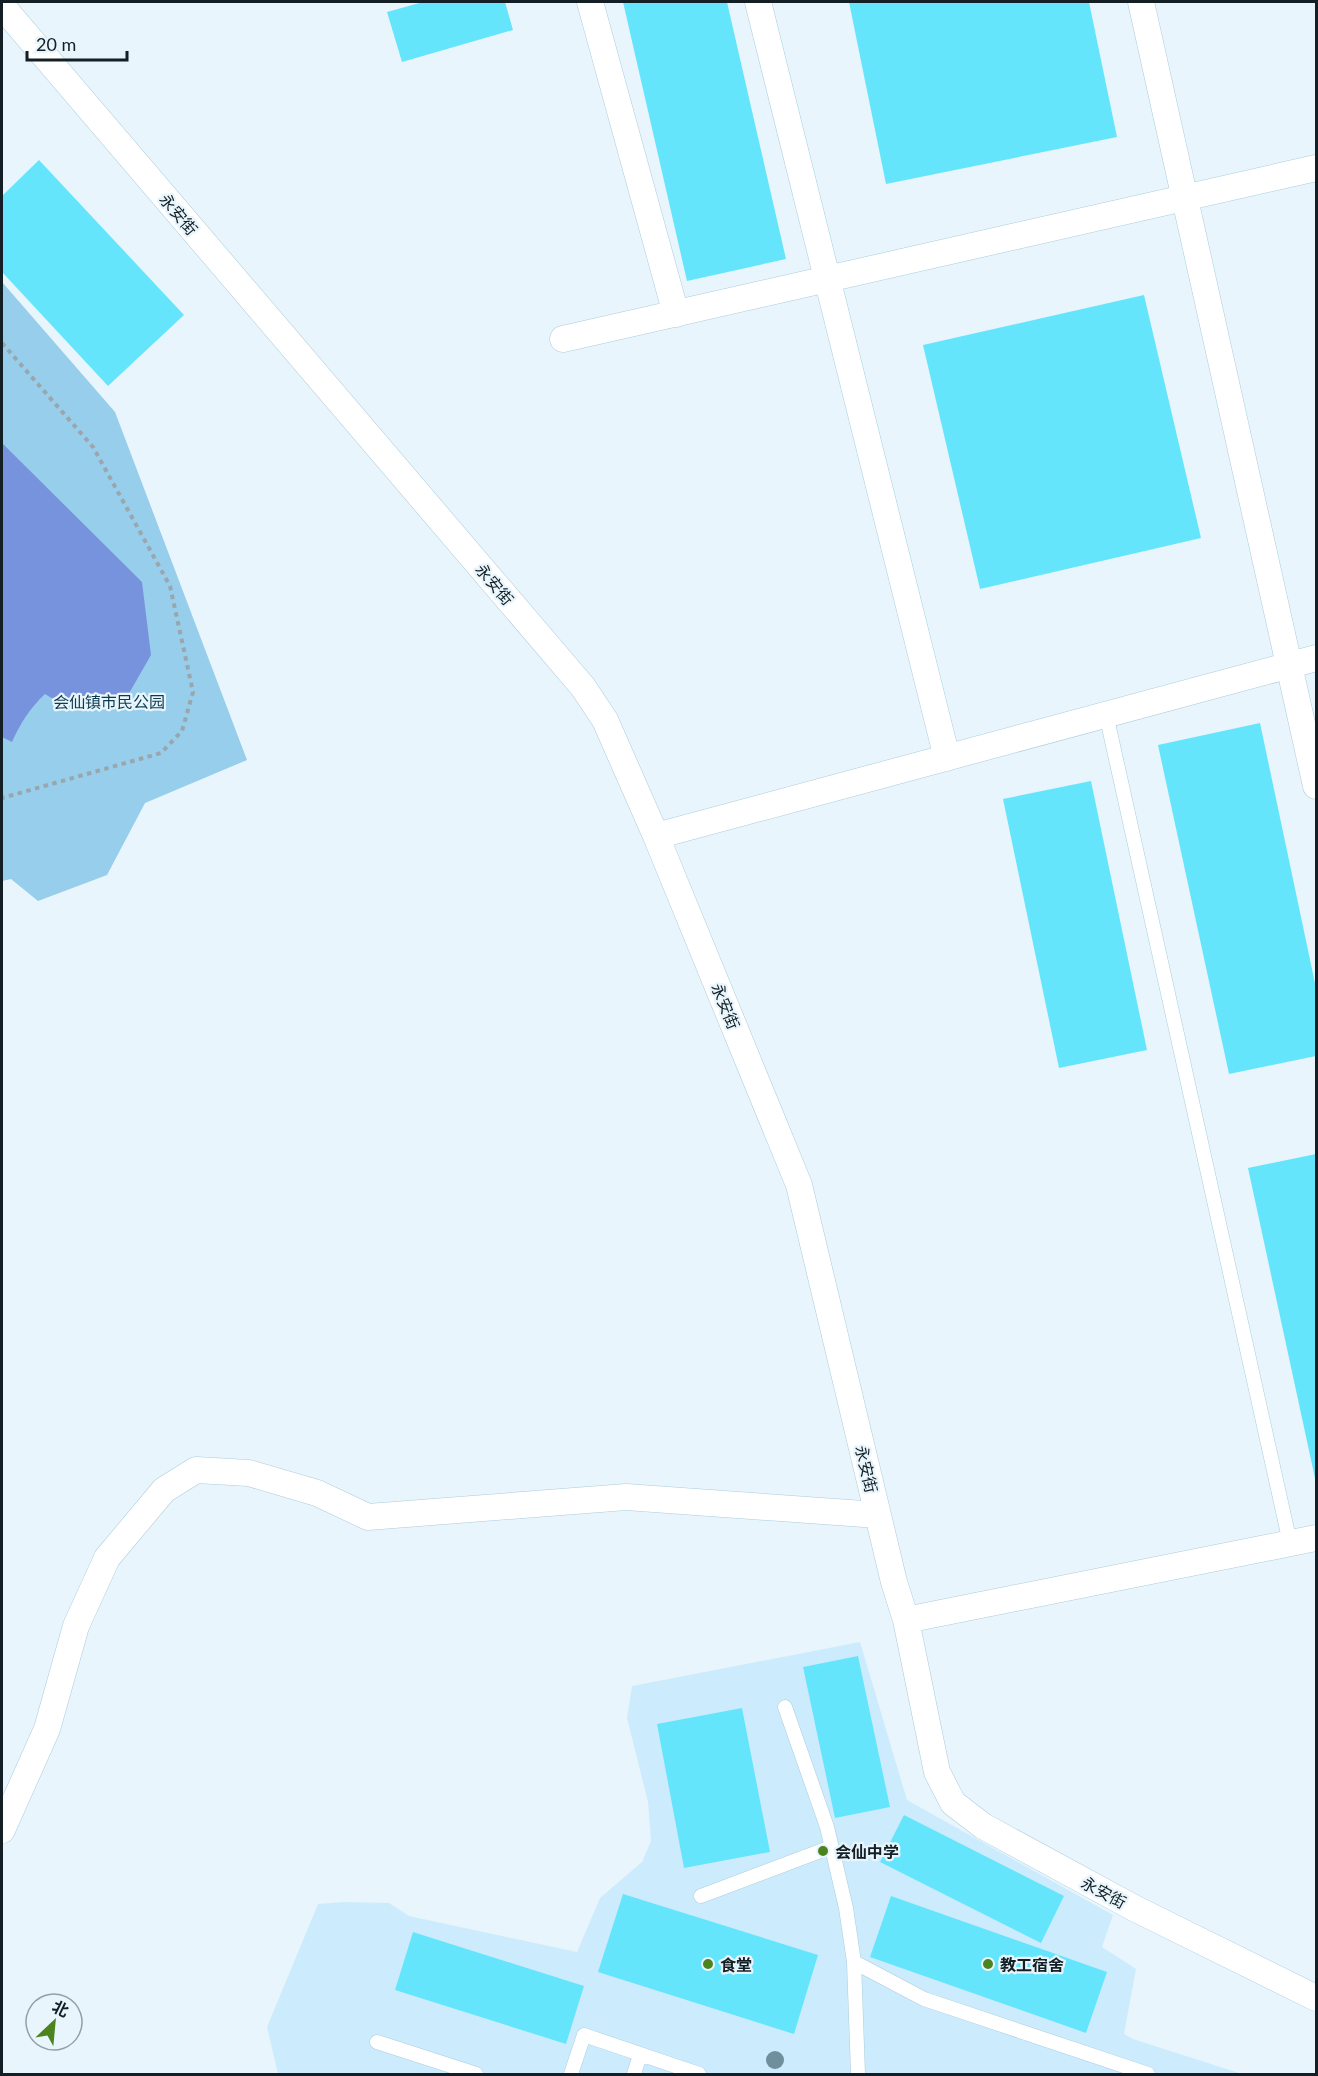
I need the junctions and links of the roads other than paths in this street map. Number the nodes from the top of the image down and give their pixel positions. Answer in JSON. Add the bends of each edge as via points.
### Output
{"nodes":[{"id":1,"x":590,"y":2,"type":"edge"},
{"id":2,"x":758,"y":2,"type":"edge"},
{"id":3,"x":1141,"y":2,"type":"edge"},
{"id":4,"x":2,"y":6,"type":"edge"},
{"id":5,"x":1317,"y":168,"type":"edge"},
{"id":6,"x":1185,"y":196,"type":"junction"},
{"id":7,"x":827,"y":279,"type":"junction"},
{"id":8,"x":676,"y":314,"type":"junction"},
{"id":9,"x":563,"y":339,"type":"dead end"},
{"id":10,"x":1317,"y":658,"type":"edge"},
{"id":11,"x":1289,"y":664,"type":"junction"},
{"id":12,"x":1106,"y":714,"type":"junction"},
{"id":13,"x":947,"y":758,"type":"junction"},
{"id":14,"x":1317,"y":786,"type":"edge"},
{"id":15,"x":656,"y":836,"type":"junction"},
{"id":16,"x":878,"y":1515,"type":"junction"},
{"id":17,"x":1317,"y":1538,"type":"edge"},
{"id":18,"x":1290,"y":1543,"type":"junction"},
{"id":19,"x":906,"y":1620,"type":"junction"},
{"id":20,"x":785,"y":1707,"type":"dead end"},
{"id":21,"x":2,"y":1830,"type":"edge"},
{"id":22,"x":831,"y":1846,"type":"junction"},
{"id":23,"x":701,"y":1896,"type":"dead end"},
{"id":24,"x":854,"y":1962,"type":"junction"},
{"id":25,"x":1317,"y":1998,"type":"edge"},
{"id":26,"x":377,"y":2042,"type":"dead end"},
{"id":27,"x":640,"y":2055,"type":"junction"},
{"id":28,"x":476,"y":2074,"type":"edge"},
{"id":29,"x":571,"y":2074,"type":"edge"},
{"id":30,"x":634,"y":2074,"type":"edge"},
{"id":31,"x":699,"y":2074,"type":"edge"},
{"id":32,"x":858,"y":2074,"type":"edge"},
{"id":33,"x":1148,"y":2074,"type":"edge"}],
"edges":[{"from":1,"to":8,"type":"street"},
{"from":2,"to":7,"type":"street"},
{"from":3,"to":6,"type":"street"},
{"from":4,"to":15,"type":"street","name":"永安街","via":[[583,687],[605,720]]},
{"from":5,"to":6,"type":"street"},
{"from":6,"to":7,"type":"street"},
{"from":6,"to":11,"type":"street"},
{"from":7,"to":8,"type":"street"},
{"from":7,"to":13,"type":"street"},
{"from":8,"to":9,"type":"street"},
{"from":10,"to":11,"type":"street"},
{"from":11,"to":12,"type":"street"},
{"from":11,"to":14,"type":"street"},
{"from":12,"to":13,"type":"street"},
{"from":12,"to":18,"type":"lane"},
{"from":13,"to":15,"type":"street"},
{"from":15,"to":16,"type":"street","name":"永安街","via":[[799,1185]]},
{"from":16,"to":19,"type":"street","name":"永安街"},
{"from":16,"to":21,"type":"street","via":[[626,1497],[368,1517],[317,1493],[249,1473],[196,1470],[164,1490],[107,1558],[76,1626],[47,1730]]},
{"from":17,"to":18,"type":"street"},
{"from":18,"to":19,"type":"street"},
{"from":19,"to":25,"type":"street","name":"永安街","via":[[937,1772],[961,1812],[1134,1908]]},
{"from":20,"to":22,"type":"lane"},
{"from":22,"to":23,"type":"lane"},
{"from":22,"to":24,"type":"lane"},
{"from":24,"to":32,"type":"lane"},
{"from":24,"to":33,"type":"lane","via":[[924,1999]]},
{"from":26,"to":28,"type":"lane"},
{"from":27,"to":29,"type":"lane","via":[[584,2035]]},
{"from":27,"to":30,"type":"lane"},
{"from":27,"to":31,"type":"lane"}]}
